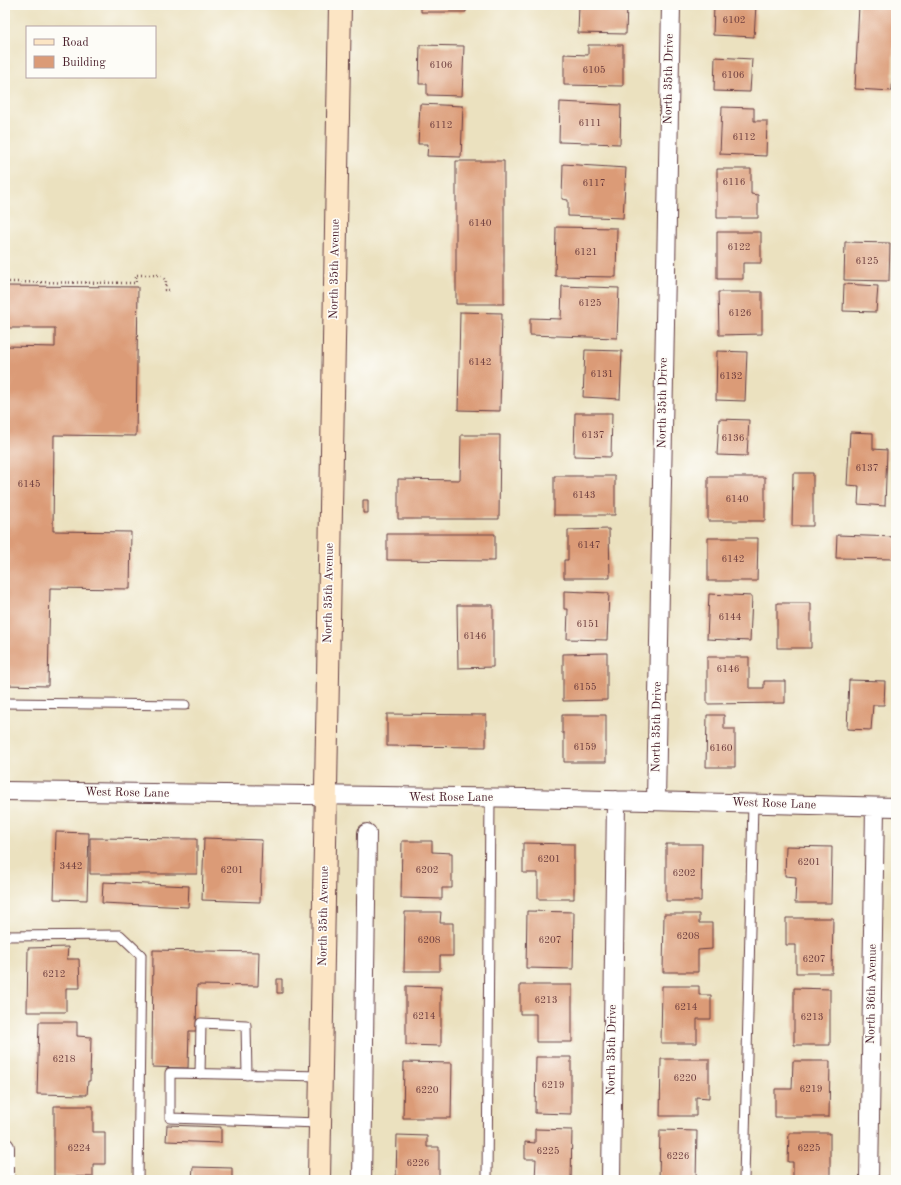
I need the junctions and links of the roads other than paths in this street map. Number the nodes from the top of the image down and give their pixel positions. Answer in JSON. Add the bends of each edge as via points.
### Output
{"nodes":[{"id":1,"x":340,"y":5,"type":"edge"},
{"id":2,"x":670,"y":5,"type":"edge"},
{"id":3,"x":5,"y":703,"type":"edge"},
{"id":4,"x":185,"y":705,"type":"dead end"},
{"id":5,"x":5,"y":791,"type":"edge"},
{"id":6,"x":326,"y":797,"type":"junction"},
{"id":7,"x":490,"y":798,"type":"junction"},
{"id":8,"x":616,"y":800,"type":"junction"},
{"id":9,"x":656,"y":801,"type":"junction"},
{"id":10,"x":753,"y":803,"type":"junction"},
{"id":11,"x":875,"y":807,"type":"junction"},
{"id":12,"x":896,"y":807,"type":"edge"},
{"id":13,"x":367,"y":833,"type":"dead end"},
{"id":14,"x":5,"y":936,"type":"edge"},
{"id":15,"x":200,"y":1074,"type":"junction"},
{"id":16,"x":247,"y":1075,"type":"junction"},
{"id":17,"x":321,"y":1076,"type":"junction"},
{"id":18,"x":320,"y":1123,"type":"junction"},
{"id":19,"x":5,"y":1147,"type":"edge"},
{"id":20,"x":5,"y":1180,"type":"edge"},
{"id":21,"x":138,"y":1180,"type":"edge"},
{"id":22,"x":319,"y":1180,"type":"edge"},
{"id":23,"x":362,"y":1180,"type":"edge"},
{"id":24,"x":487,"y":1180,"type":"edge"},
{"id":25,"x":611,"y":1180,"type":"edge"},
{"id":26,"x":744,"y":1180,"type":"edge"},
{"id":27,"x":869,"y":1180,"type":"edge"}],
"edges":[{"from":1,"to":6,"type":"main road","name":"North 35th Avenue"},
{"from":2,"to":9,"type":"street","name":"North 35th Drive"},
{"from":3,"to":4,"type":"lane"},
{"from":5,"to":6,"type":"street","name":"West Rose Lane"},
{"from":6,"to":7,"type":"street","name":"West Rose Lane"},
{"from":6,"to":17,"type":"main road","name":"North 35th Avenue"},
{"from":7,"to":8,"type":"street","name":"West Rose Lane"},
{"from":7,"to":24,"type":"lane"},
{"from":8,"to":9,"type":"street","name":"West Rose Lane"},
{"from":8,"to":25,"type":"street","name":"North 35th Drive"},
{"from":9,"to":10,"type":"street","name":"West Rose Lane"},
{"from":10,"to":11,"type":"street","name":"West Rose Lane"},
{"from":10,"to":26,"type":"lane"},
{"from":11,"to":12,"type":"street","name":"West Rose Lane"},
{"from":11,"to":27,"type":"street","name":"North 36th Avenue"},
{"from":13,"to":23,"type":"street"},
{"from":14,"to":21,"type":"lane","via":[[120,936],[141,955]]},
{"from":15,"to":16,"type":"lane"},
{"from":15,"to":16,"type":"lane","via":[[201,1023],[246,1024]]},
{"from":15,"to":18,"type":"lane","via":[[170,1073],[170,1118]]},
{"from":16,"to":17,"type":"lane"},
{"from":17,"to":18,"type":"main road","name":"North 35th Avenue"},
{"from":18,"to":22,"type":"main road","name":"North 35th Avenue"},
{"from":19,"to":20,"type":"street"}]}
